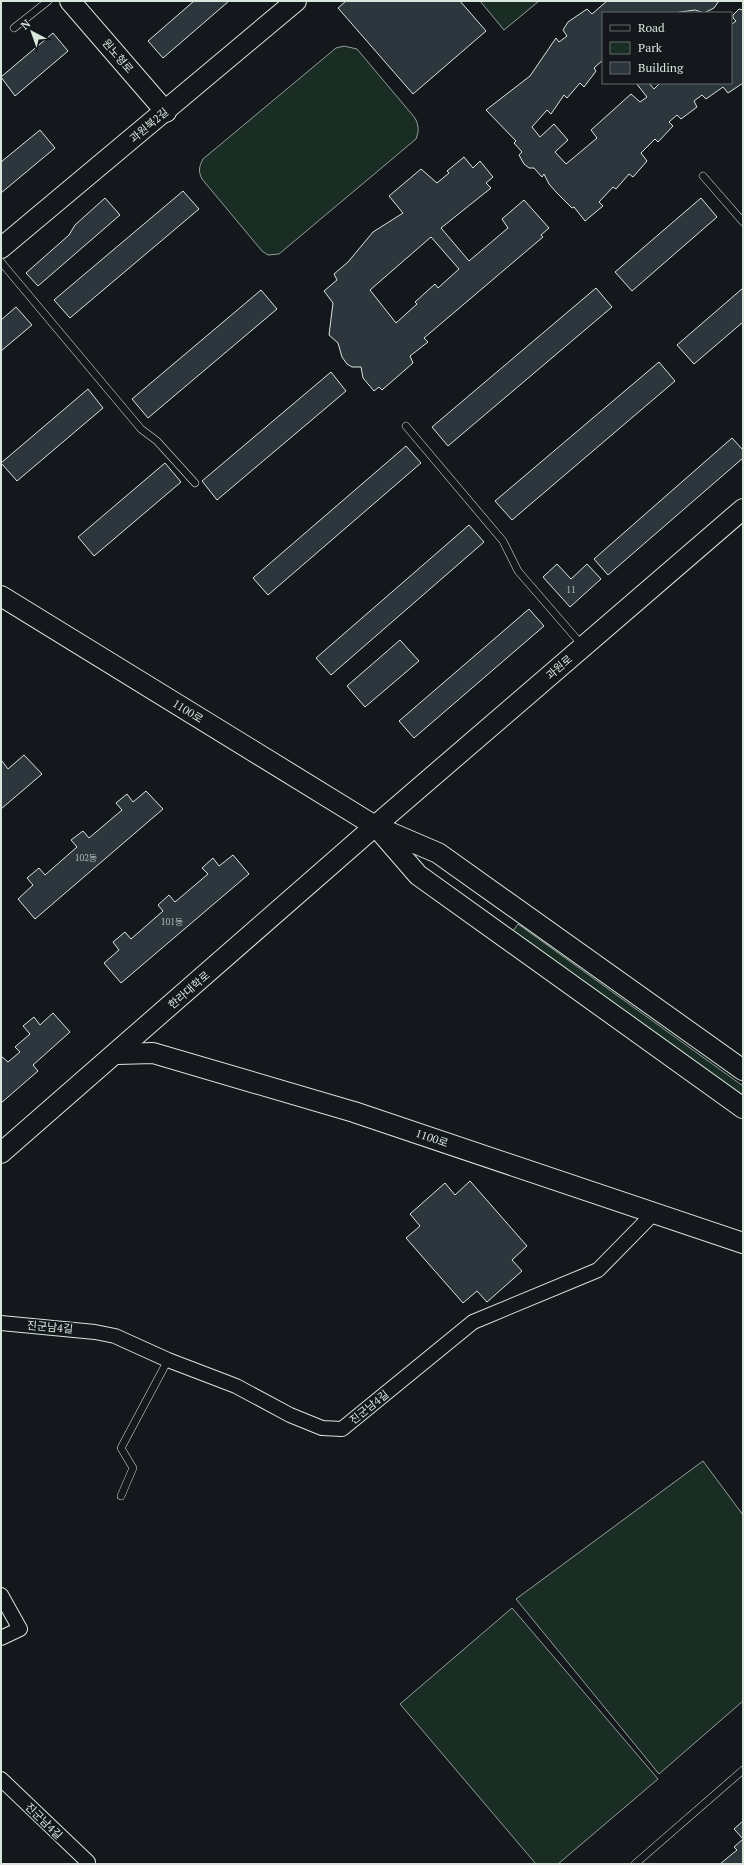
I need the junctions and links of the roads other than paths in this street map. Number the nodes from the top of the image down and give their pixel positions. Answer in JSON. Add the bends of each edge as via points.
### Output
{"nodes":[{"id":1,"x":48,"y":1,"type":"edge"},
{"id":2,"x":70,"y":1,"type":"edge"},
{"id":3,"x":296,"y":1,"type":"edge"},
{"id":4,"x":14,"y":28,"type":"dead end"},
{"id":5,"x":166,"y":112,"type":"junction"},
{"id":6,"x":703,"y":176,"type":"dead end"},
{"id":7,"x":743,"y":222,"type":"edge"},
{"id":8,"x":1,"y":248,"type":"edge"},
{"id":9,"x":1,"y":262,"type":"edge"},
{"id":10,"x":406,"y":426,"type":"dead end"},
{"id":11,"x":195,"y":483,"type":"dead end"},
{"id":12,"x":743,"y":509,"type":"edge"},
{"id":13,"x":1,"y":596,"type":"edge"},
{"id":14,"x":583,"y":647,"type":"junction"},
{"id":15,"x":375,"y":826,"type":"junction"},
{"id":16,"x":117,"y":1054,"type":"junction"},
{"id":17,"x":743,"y":1070,"type":"edge"},
{"id":18,"x":743,"y":1108,"type":"edge"},
{"id":19,"x":1,"y":1153,"type":"edge"},
{"id":20,"x":654,"y":1213,"type":"junction"},
{"id":21,"x":743,"y":1242,"type":"edge"},
{"id":22,"x":1,"y":1323,"type":"edge"},
{"id":23,"x":168,"y":1360,"type":"junction"},
{"id":24,"x":121,"y":1496,"type":"dead end"},
{"id":25,"x":1,"y":1595,"type":"edge"},
{"id":26,"x":1,"y":1638,"type":"edge"},
{"id":27,"x":743,"y":1770,"type":"edge"},
{"id":28,"x":1,"y":1779,"type":"edge"},
{"id":29,"x":88,"y":1862,"type":"dead end"},
{"id":30,"x":635,"y":1864,"type":"edge"}],
"edges":[{"from":1,"to":4,"type":"lane"},
{"from":2,"to":5,"type":"main road","name":"원노형로"},
{"from":3,"to":5,"type":"main road","name":"과원북2길"},
{"from":5,"to":8,"type":"main road","name":"과원북2길"},
{"from":6,"to":7,"type":"lane"},
{"from":9,"to":11,"type":"lane","via":[[140,429],[158,441]]},
{"from":10,"to":14,"type":"lane","via":[[503,541],[518,571]]},
{"from":12,"to":14,"type":"main road","name":"과원로"},
{"from":13,"to":15,"type":"main road","name":"1100로"},
{"from":14,"to":15,"type":"main road","name":"과원로"},
{"from":15,"to":16,"type":"main road","name":"한라대학로"},
{"from":15,"to":17,"type":"main road","name":"1100로","via":[[438,853]]},
{"from":15,"to":18,"type":"main road","name":"1100로","via":[[418,875]]},
{"from":16,"to":19,"type":"main road","name":"한라대학로"},
{"from":16,"to":20,"type":"main road","name":"1100로","via":[[153,1053],[347,1109]]},
{"from":20,"to":21,"type":"main road","name":"1100로"},
{"from":20,"to":23,"type":"street","name":"진군남4길","via":[[598,1270],[473,1322],[342,1429],[322,1428],[296,1418],[236,1386]]},
{"from":22,"to":23,"type":"street","name":"진군남4길","via":[[115,1336]]},
{"from":23,"to":24,"type":"lane","via":[[121,1448],[133,1468]]},
{"from":25,"to":26,"type":"street","via":[[20,1628]]},
{"from":27,"to":30,"type":"lane"},
{"from":28,"to":29,"type":"street","name":"진군남4길"}]}
